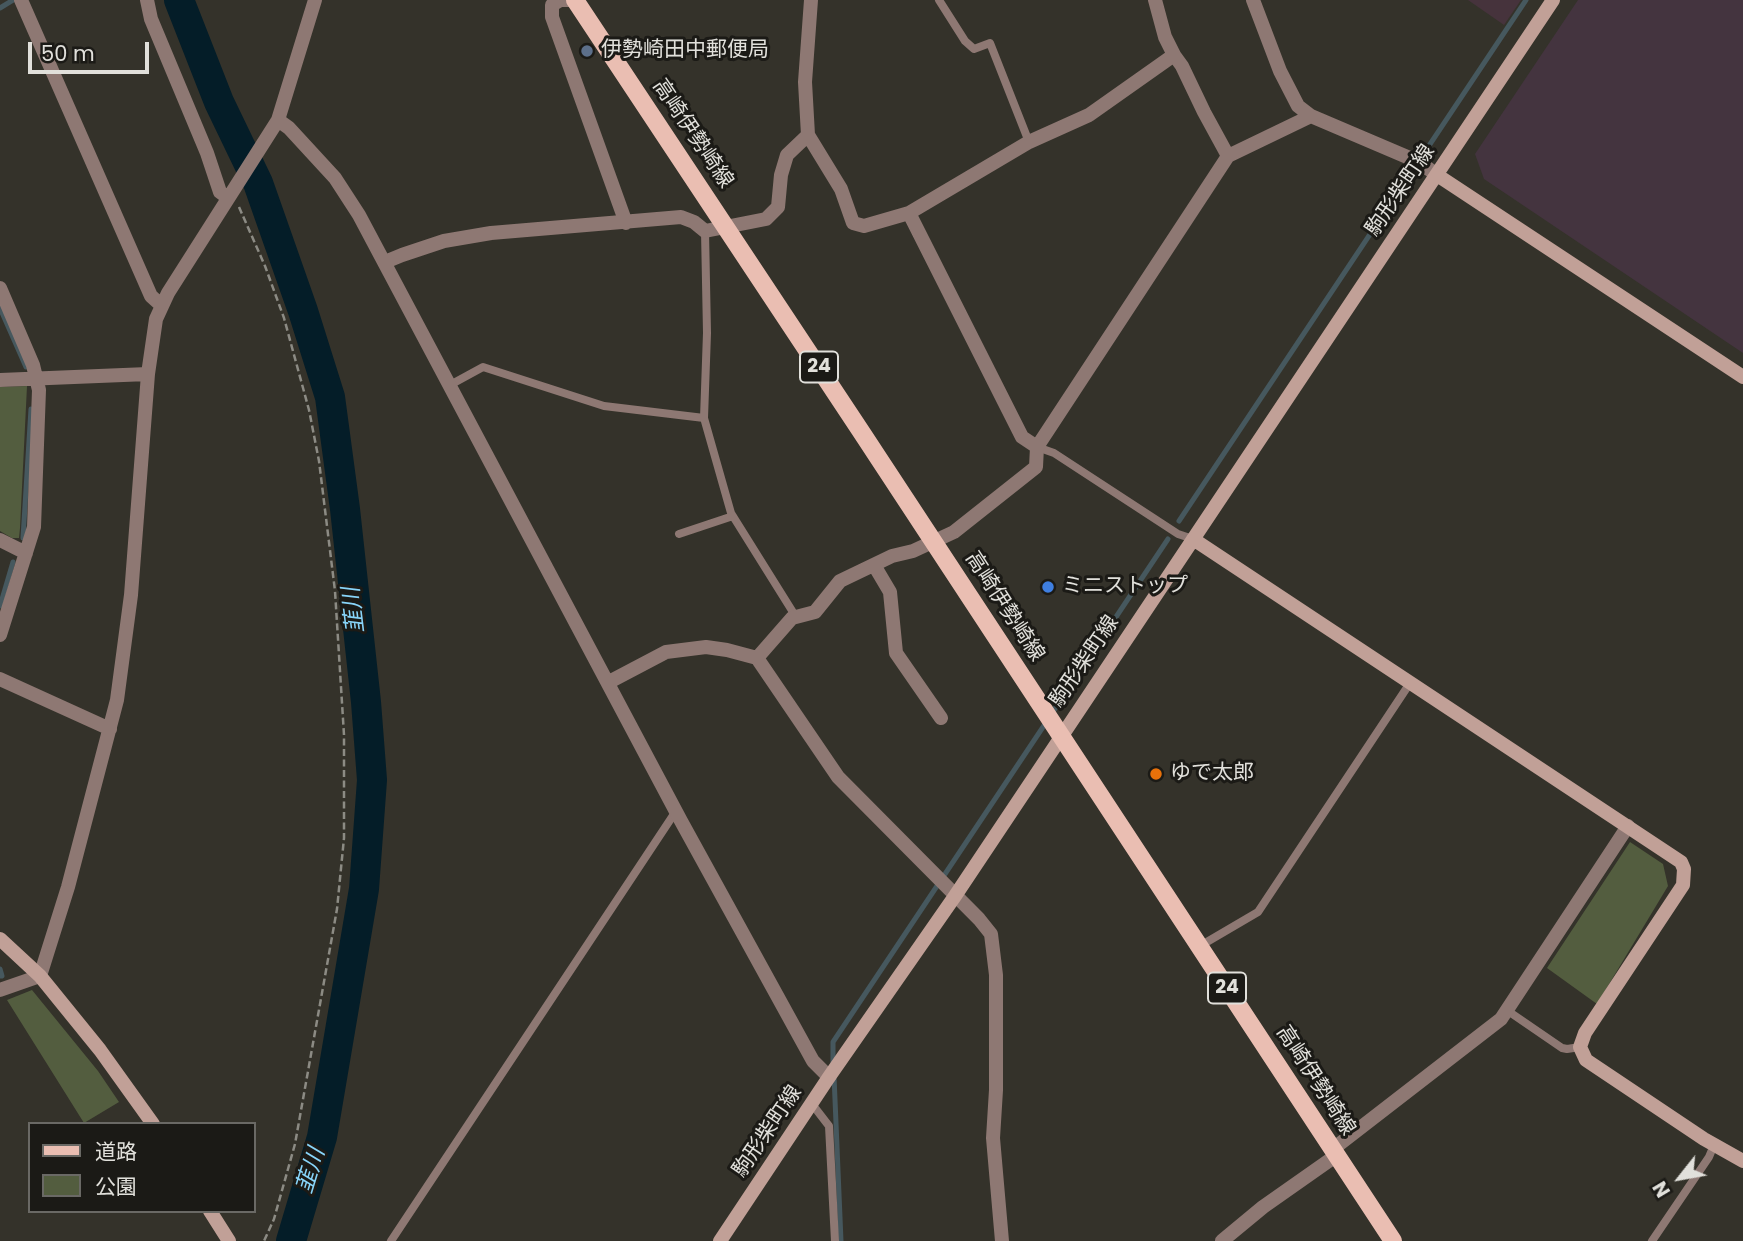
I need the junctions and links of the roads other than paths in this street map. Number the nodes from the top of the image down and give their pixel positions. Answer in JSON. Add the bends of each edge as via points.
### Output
{"nodes":[{"id":1,"x":21,"y":0,"type":"edge"},
{"id":2,"x":147,"y":0,"type":"edge"},
{"id":3,"x":315,"y":0,"type":"edge"},
{"id":4,"x":576,"y":0,"type":"edge"},
{"id":5,"x":811,"y":0,"type":"edge"},
{"id":6,"x":939,"y":0,"type":"edge"},
{"id":7,"x":1156,"y":0,"type":"edge"},
{"id":8,"x":1253,"y":0,"type":"edge"},
{"id":9,"x":1553,"y":0,"type":"edge"},
{"id":10,"x":1174,"y":55,"type":"junction"},
{"id":11,"x":1311,"y":116,"type":"junction"},
{"id":12,"x":278,"y":120,"type":"junction"},
{"id":13,"x":808,"y":135,"type":"junction"},
{"id":14,"x":1029,"y":142,"type":"junction"},
{"id":15,"x":1228,"y":156,"type":"junction"},
{"id":16,"x":1437,"y":175,"type":"junction"},
{"id":17,"x":232,"y":193,"type":"junction"},
{"id":18,"x":909,"y":213,"type":"junction"},
{"id":19,"x":626,"y":223,"type":"junction"},
{"id":20,"x":727,"y":228,"type":"junction"},
{"id":21,"x":705,"y":231,"type":"junction"},
{"id":22,"x":385,"y":262,"type":"junction"},
{"id":23,"x":0,"y":288,"type":"edge"},
{"id":24,"x":161,"y":305,"type":"junction"},
{"id":25,"x":148,"y":374,"type":"junction"},
{"id":26,"x":1743,"y":377,"type":"edge"},
{"id":27,"x":37,"y":379,"type":"junction"},
{"id":28,"x":0,"y":380,"type":"edge"},
{"id":29,"x":450,"y":385,"type":"junction"},
{"id":30,"x":704,"y":418,"type":"junction"},
{"id":31,"x":1037,"y":447,"type":"junction"},
{"id":32,"x":733,"y":516,"type":"junction"},
{"id":33,"x":679,"y":534,"type":"dead end"},
{"id":34,"x":1193,"y":539,"type":"junction"},
{"id":35,"x":0,"y":540,"type":"edge"},
{"id":36,"x":934,"y":542,"type":"junction"},
{"id":37,"x":26,"y":553,"type":"junction"},
{"id":38,"x":874,"y":565,"type":"junction"},
{"id":39,"x":796,"y":617,"type":"junction"},
{"id":40,"x":0,"y":635,"type":"edge"},
{"id":41,"x":757,"y":659,"type":"junction"},
{"id":42,"x":0,"y":679,"type":"edge"},
{"id":43,"x":609,"y":682,"type":"junction"},
{"id":44,"x":1410,"y":683,"type":"junction"},
{"id":45,"x":941,"y":718,"type":"dead end"},
{"id":46,"x":110,"y":729,"type":"junction"},
{"id":47,"x":1061,"y":735,"type":"junction"},
{"id":48,"x":676,"y":811,"type":"junction"},
{"id":49,"x":1628,"y":826,"type":"junction"},
{"id":50,"x":955,"y":896,"type":"junction"},
{"id":51,"x":0,"y":939,"type":"edge"},
{"id":52,"x":1200,"y":946,"type":"junction"},
{"id":53,"x":40,"y":976,"type":"junction"},
{"id":54,"x":0,"y":990,"type":"edge"},
{"id":55,"x":1508,"y":1011,"type":"junction"},
{"id":56,"x":1580,"y":1047,"type":"junction"},
{"id":57,"x":829,"y":1077,"type":"junction"},
{"id":58,"x":812,"y":1104,"type":"junction"},
{"id":59,"x":152,"y":1122,"type":"edge"},
{"id":60,"x":1714,"y":1145,"type":"junction"},
{"id":61,"x":1335,"y":1152,"type":"junction"},
{"id":62,"x":1743,"y":1161,"type":"edge"},
{"id":63,"x":210,"y":1213,"type":"edge"},
{"id":64,"x":229,"y":1241,"type":"edge"},
{"id":65,"x":391,"y":1241,"type":"edge"},
{"id":66,"x":720,"y":1241,"type":"edge"},
{"id":67,"x":835,"y":1241,"type":"edge"},
{"id":68,"x":1002,"y":1241,"type":"edge"},
{"id":69,"x":1222,"y":1241,"type":"edge"},
{"id":70,"x":1393,"y":1241,"type":"edge"},
{"id":71,"x":1652,"y":1241,"type":"edge"}],
"edges":[{"from":1,"to":24,"type":"street","via":[[150,296]]},
{"from":2,"to":17,"type":"street","via":[[220,192]]},
{"from":3,"to":12,"type":"street"},
{"from":4,"to":19,"type":"street","via":[[552,5],[552,17]]},
{"from":4,"to":20,"type":"main road","name":"高崎伊勢崎線","number":"24"},
{"from":5,"to":13,"type":"street","via":[[805,82]]},
{"from":6,"to":14,"type":"lane","via":[[974,49],[990,43]]},
{"from":7,"to":10,"type":"street"},
{"from":8,"to":11,"type":"street","via":[[1280,71],[1298,106]]},
{"from":9,"to":16,"type":"street","name":"駒形柴町線"},
{"from":10,"to":14,"type":"street","via":[[1090,115]]},
{"from":10,"to":15,"type":"street"},
{"from":11,"to":15,"type":"street"},
{"from":11,"to":16,"type":"street","via":[[1419,162]]},
{"from":12,"to":17,"type":"street"},
{"from":12,"to":22,"type":"street","via":[[335,178]]},
{"from":13,"to":18,"type":"street","via":[[841,189],[853,223],[864,226]]},
{"from":13,"to":20,"type":"street","via":[[787,155],[778,207],[766,219]]},
{"from":14,"to":18,"type":"street"},
{"from":15,"to":31,"type":"street"},
{"from":16,"to":26,"type":"street"},
{"from":16,"to":34,"type":"street","name":"駒形柴町線"},
{"from":17,"to":24,"type":"street"},
{"from":18,"to":31,"type":"street","via":[[1022,437]]},
{"from":19,"to":21,"type":"street","via":[[681,217]]},
{"from":19,"to":22,"type":"street","via":[[491,233],[444,241]]},
{"from":20,"to":21,"type":"street"},
{"from":20,"to":36,"type":"main road","name":"高崎伊勢崎線","number":"24"},
{"from":21,"to":30,"type":"lane"},
{"from":22,"to":29,"type":"street"},
{"from":23,"to":27,"type":"street"},
{"from":24,"to":25,"type":"street"},
{"from":25,"to":27,"type":"street"},
{"from":25,"to":46,"type":"street","via":[[131,595]]},
{"from":27,"to":28,"type":"street"},
{"from":27,"to":37,"type":"street","via":[[34,527]]},
{"from":29,"to":30,"type":"lane","via":[[484,367],[604,406]]},
{"from":29,"to":43,"type":"street"},
{"from":30,"to":32,"type":"lane"},
{"from":31,"to":34,"type":"lane"},
{"from":31,"to":36,"type":"street","via":[[1036,467],[954,532]]},
{"from":32,"to":33,"type":"lane"},
{"from":32,"to":39,"type":"lane"},
{"from":34,"to":44,"type":"street"},
{"from":34,"to":47,"type":"street","name":"駒形柴町線"},
{"from":35,"to":37,"type":"street"},
{"from":36,"to":38,"type":"street"},
{"from":36,"to":47,"type":"main road","name":"高崎伊勢崎線","number":"24"},
{"from":37,"to":40,"type":"street"},
{"from":38,"to":39,"type":"street","via":[[840,581],[814,612]]},
{"from":38,"to":45,"type":"street","via":[[890,592],[896,653]]},
{"from":39,"to":41,"type":"street"},
{"from":41,"to":43,"type":"street","via":[[706,647],[666,652]]},
{"from":41,"to":50,"type":"street","via":[[838,777]]},
{"from":42,"to":46,"type":"street"},
{"from":43,"to":48,"type":"street"},
{"from":44,"to":49,"type":"street"},
{"from":44,"to":52,"type":"lane","via":[[1258,912]]},
{"from":46,"to":53,"type":"street"},
{"from":47,"to":50,"type":"street","name":"駒形柴町線"},
{"from":47,"to":52,"type":"main road","name":"高崎伊勢崎線","number":"24"},
{"from":48,"to":57,"type":"street","via":[[813,1061]]},
{"from":48,"to":65,"type":"lane"},
{"from":49,"to":55,"type":"street"},
{"from":49,"to":56,"type":"street","via":[[1681,862],[1685,877]]},
{"from":50,"to":57,"type":"street","name":"駒形柴町線"},
{"from":50,"to":68,"type":"street","via":[[991,934],[996,975],[993,1138]]},
{"from":51,"to":53,"type":"street"},
{"from":52,"to":61,"type":"main road","name":"高崎伊勢崎線","number":"24"},
{"from":53,"to":54,"type":"street"},
{"from":53,"to":59,"type":"street"},
{"from":55,"to":56,"type":"lane","via":[[1562,1048]]},
{"from":55,"to":61,"type":"street"},
{"from":56,"to":60,"type":"street","via":[[1586,1060]]},
{"from":57,"to":58,"type":"street","name":"駒形柴町線"},
{"from":58,"to":66,"type":"street","name":"駒形柴町線"},
{"from":58,"to":67,"type":"lane","via":[[829,1126]]},
{"from":60,"to":62,"type":"street"},
{"from":60,"to":71,"type":"lane"},
{"from":61,"to":69,"type":"street"},
{"from":61,"to":70,"type":"main road","name":"高崎伊勢崎線","number":"24"},
{"from":63,"to":64,"type":"street"}]}
